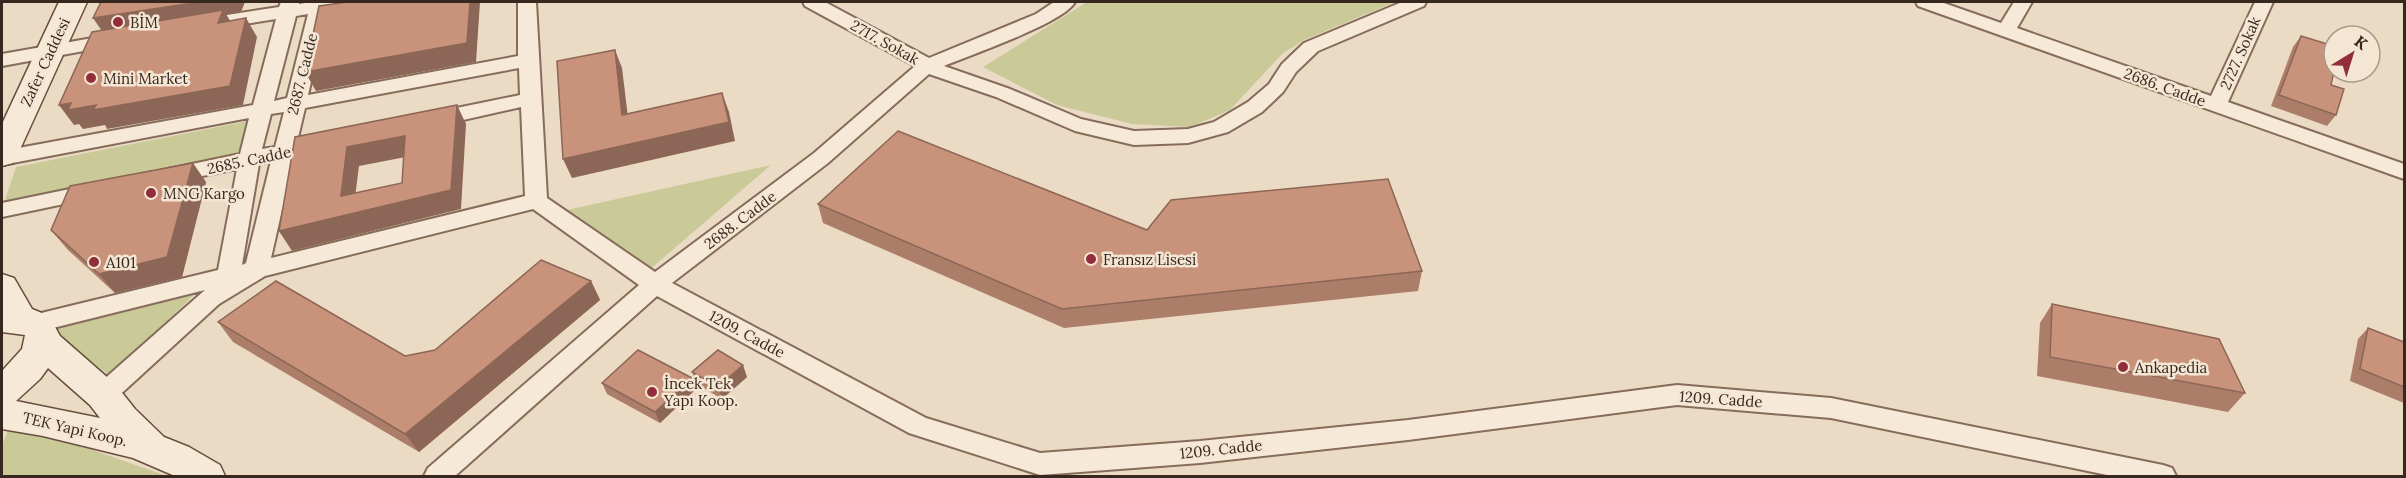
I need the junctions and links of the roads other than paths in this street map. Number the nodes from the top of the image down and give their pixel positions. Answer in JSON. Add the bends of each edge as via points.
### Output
{"nodes":[{"id":1,"x":74,"y":2,"type":"edge"},
{"id":2,"x":351,"y":2,"type":"edge"},
{"id":3,"x":527,"y":2,"type":"edge"},
{"id":4,"x":812,"y":2,"type":"edge"},
{"id":5,"x":1066,"y":2,"type":"edge"},
{"id":6,"x":1417,"y":2,"type":"edge"},
{"id":7,"x":1925,"y":2,"type":"edge"},
{"id":8,"x":2023,"y":2,"type":"edge"},
{"id":9,"x":2264,"y":2,"type":"edge"},
{"id":10,"x":319,"y":4,"type":"edge"},
{"id":11,"x":290,"y":6,"type":"edge"},
{"id":12,"x":186,"y":28,"type":"edge"},
{"id":13,"x":2006,"y":30,"type":"junction"},
{"id":14,"x":129,"y":38,"type":"edge"},
{"id":15,"x":49,"y":51,"type":"junction"},
{"id":16,"x":2,"y":60,"type":"edge"},
{"id":17,"x":528,"y":60,"type":"junction"},
{"id":18,"x":927,"y":66,"type":"junction"},
{"id":19,"x":530,"y":99,"type":"junction"},
{"id":20,"x":295,"y":104,"type":"junction"},
{"id":21,"x":2217,"y":105,"type":"junction"},
{"id":22,"x":262,"y":110,"type":"junction"},
{"id":23,"x":407,"y":126,"type":"edge"},
{"id":24,"x":340,"y":140,"type":"edge"},
{"id":25,"x":284,"y":152,"type":"junction"},
{"id":26,"x":2,"y":157,"type":"edge"},
{"id":27,"x":249,"y":159,"type":"junction"},
{"id":28,"x":2404,"y":172,"type":"edge"},
{"id":29,"x":148,"y":180,"type":"edge"},
{"id":30,"x":114,"y":187,"type":"edge"},
{"id":31,"x":536,"y":201,"type":"junction"},
{"id":32,"x":2,"y":210,"type":"edge"},
{"id":33,"x":256,"y":271,"type":"junction"},
{"id":34,"x":228,"y":277,"type":"junction"},
{"id":35,"x":655,"y":284,"type":"junction"},
{"id":36,"x":2,"y":287,"type":"edge"},
{"id":37,"x":211,"y":298,"type":"junction"},
{"id":38,"x":24,"y":326,"type":"edge"},
{"id":39,"x":2,"y":391,"type":"edge"},
{"id":40,"x":103,"y":395,"type":"junction"},
{"id":41,"x":2,"y":414,"type":"edge"},
{"id":42,"x":179,"y":465,"type":"edge"},
{"id":43,"x":437,"y":477,"type":"edge"},
{"id":44,"x":2163,"y":477,"type":"edge"}],
"edges":[{"from":1,"to":15,"type":"main road","name":"Zafer Caddesi"},
{"from":2,"to":10,"type":"street"},
{"from":3,"to":17,"type":"street"},
{"from":4,"to":18,"type":"street","name":"2717. Sokak"},
{"from":5,"to":18,"type":"street","name":"2688. Cadde","via":[[1043,18]]},
{"from":6,"to":18,"type":"street","name":"2717. Sokak","via":[[1311,47],[1255,107],[1221,127],[1188,136],[1134,138],[1075,124]]},
{"from":7,"to":13,"type":"street","name":"2686. Cadde"},
{"from":8,"to":13,"type":"street"},
{"from":9,"to":21,"type":"street","name":"2727. Sokak"},
{"from":10,"to":11,"type":"street"},
{"from":10,"to":20,"type":"street","name":"2687. Cadde"},
{"from":11,"to":12,"type":"street"},
{"from":11,"to":22,"type":"street","name":"2687. Cadde"},
{"from":13,"to":21,"type":"street","name":"2686. Cadde"},
{"from":14,"to":15,"type":"street"},
{"from":15,"to":16,"type":"street"},
{"from":15,"to":26,"type":"main road","name":"Zafer Caddesi"},
{"from":17,"to":19,"type":"street"},
{"from":17,"to":20,"type":"street"},
{"from":18,"to":35,"type":"street","name":"2688. Cadde","via":[[821,159]]},
{"from":19,"to":23,"type":"street"},
{"from":19,"to":31,"type":"street"},
{"from":20,"to":22,"type":"street"},
{"from":20,"to":25,"type":"street","name":"2687. Cadde"},
{"from":21,"to":28,"type":"street","name":"2686. Cadde"},
{"from":22,"to":26,"type":"street"},
{"from":22,"to":27,"type":"street","name":"2687. Cadde"},
{"from":24,"to":25,"type":"street","name":"2685. Cadde"},
{"from":25,"to":27,"type":"street","name":"2685. Cadde"},
{"from":25,"to":33,"type":"street","name":"2687. Cadde"},
{"from":27,"to":29,"type":"street","name":"2685. Cadde"},
{"from":27,"to":34,"type":"street","name":"2687. Cadde"},
{"from":30,"to":32,"type":"street"},
{"from":31,"to":33,"type":"street"},
{"from":31,"to":35,"type":"street","name":"1209. Cadde"},
{"from":33,"to":34,"type":"street"},
{"from":33,"to":37,"type":"street","name":"2687. Cadde"},
{"from":34,"to":37,"type":"street","name":"2687. Cadde"},
{"from":34,"to":38,"type":"street"},
{"from":35,"to":43,"type":"street","name":"2688. Cadde"},
{"from":35,"to":44,"type":"street","name":"1209. Cadde","via":[[918,426],[1040,465],[1408,430],[1677,395],[1831,408]]},
{"from":36,"to":38,"type":"main road"},
{"from":37,"to":40,"type":"street","name":"2687. Cadde"},
{"from":38,"to":39,"type":"main road","via":[[39,355],[29,369]]},
{"from":38,"to":40,"type":"main road"},
{"from":40,"to":42,"type":"main road","via":[[122,420]]},
{"from":41,"to":42,"type":"main road","name":"TEK Yapi Koop.","via":[[31,418]]}]}
